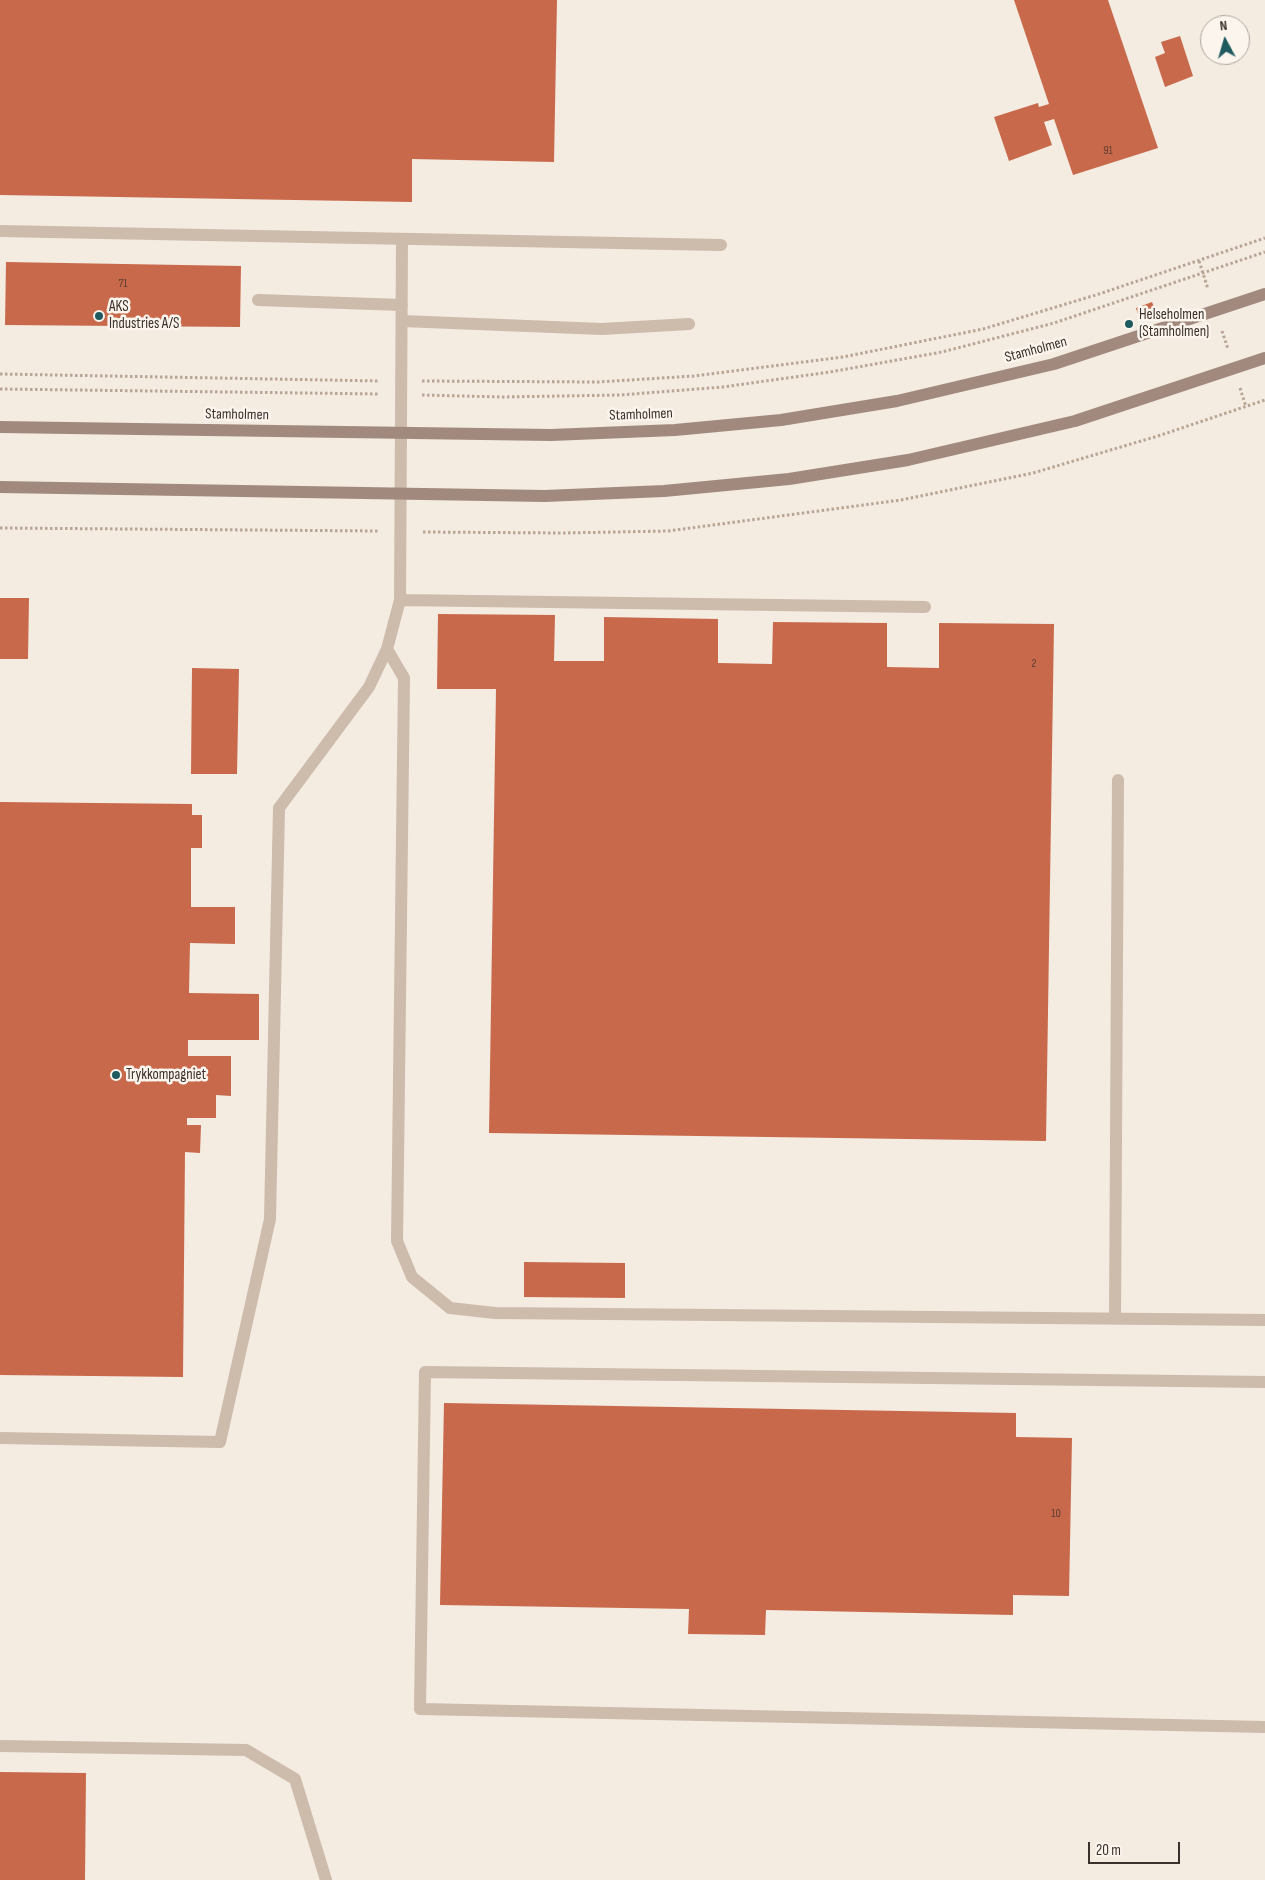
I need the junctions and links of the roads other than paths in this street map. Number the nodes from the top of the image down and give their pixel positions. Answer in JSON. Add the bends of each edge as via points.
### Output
{"nodes":[{"id":1,"x":0,"y":231,"type":"edge"},
{"id":2,"x":402,"y":239,"type":"junction"},
{"id":3,"x":721,"y":245,"type":"dead end"},
{"id":4,"x":1265,"y":294,"type":"edge"},
{"id":5,"x":258,"y":300,"type":"dead end"},
{"id":6,"x":402,"y":305,"type":"junction"},
{"id":7,"x":402,"y":321,"type":"junction"},
{"id":8,"x":689,"y":324,"type":"dead end"},
{"id":9,"x":1265,"y":358,"type":"edge"},
{"id":10,"x":0,"y":427,"type":"edge"},
{"id":11,"x":401,"y":434,"type":"junction"},
{"id":12,"x":0,"y":487,"type":"edge"},
{"id":13,"x":401,"y":493,"type":"junction"},
{"id":14,"x":400,"y":600,"type":"junction"},
{"id":15,"x":926,"y":607,"type":"dead end"},
{"id":16,"x":387,"y":648,"type":"junction"},
{"id":17,"x":1118,"y":780,"type":"dead end"},
{"id":18,"x":1116,"y":1319,"type":"junction"},
{"id":19,"x":1265,"y":1320,"type":"edge"},
{"id":20,"x":1265,"y":1382,"type":"edge"},
{"id":21,"x":0,"y":1438,"type":"edge"},
{"id":22,"x":1265,"y":1727,"type":"edge"},
{"id":23,"x":0,"y":1746,"type":"edge"},
{"id":24,"x":326,"y":1880,"type":"edge"}],
"edges":[{"from":1,"to":2,"type":"lane"},
{"from":2,"to":3,"type":"lane"},
{"from":2,"to":6,"type":"lane"},
{"from":4,"to":11,"type":"street","name":"Stamholmen","via":[[1054,364],[897,401],[781,420],[675,430],[551,435]]},
{"from":5,"to":6,"type":"lane"},
{"from":6,"to":7,"type":"lane"},
{"from":7,"to":8,"type":"lane","via":[[602,329]]},
{"from":7,"to":11,"type":"lane"},
{"from":9,"to":13,"type":"street","via":[[1075,421],[908,460],[789,479],[664,492],[545,496]]},
{"from":10,"to":11,"type":"street","name":"Stamholmen"},
{"from":11,"to":13,"type":"lane"},
{"from":12,"to":13,"type":"street"},
{"from":13,"to":14,"type":"lane"},
{"from":14,"to":15,"type":"lane"},
{"from":14,"to":16,"type":"lane"},
{"from":16,"to":18,"type":"lane","via":[[404,678],[396,1186],[397,1241],[412,1277],[450,1308],[495,1313]]},
{"from":16,"to":21,"type":"lane","via":[[369,687],[279,808],[270,1219],[220,1442]]},
{"from":17,"to":18,"type":"lane"},
{"from":18,"to":19,"type":"lane"},
{"from":20,"to":22,"type":"lane","via":[[425,1372],[420,1709]]},
{"from":23,"to":24,"type":"lane","via":[[246,1750],[295,1780]]}]}
